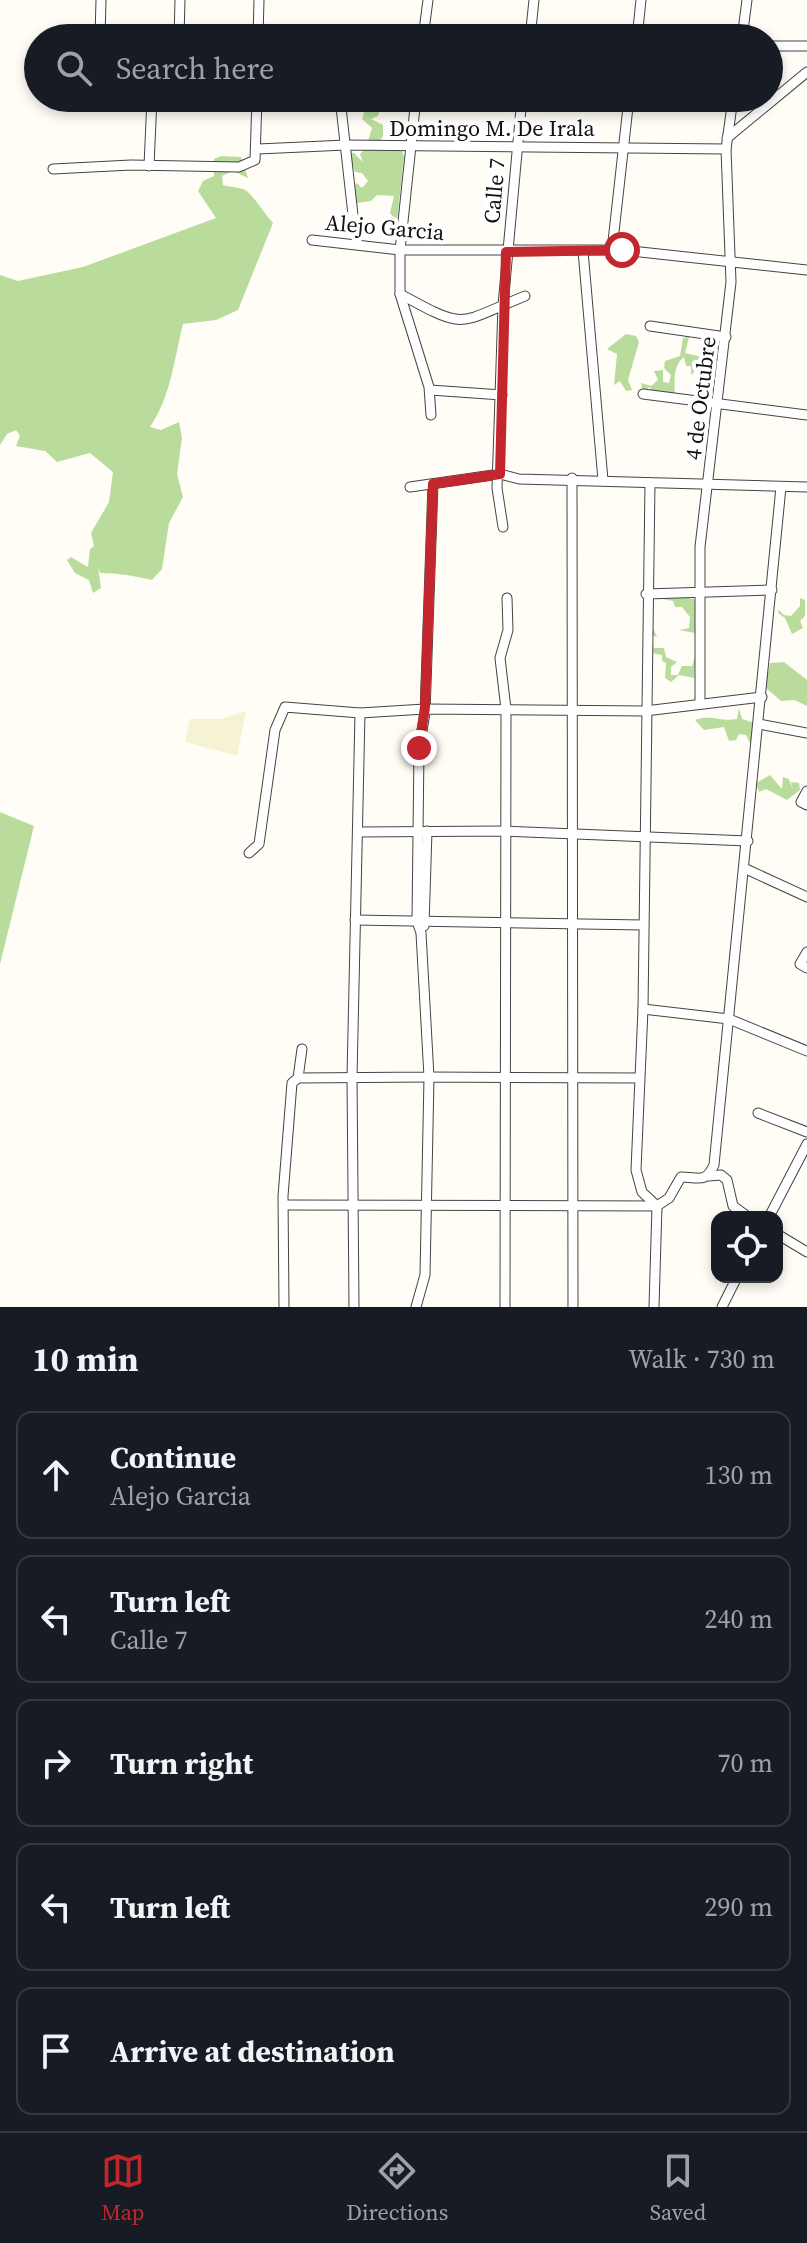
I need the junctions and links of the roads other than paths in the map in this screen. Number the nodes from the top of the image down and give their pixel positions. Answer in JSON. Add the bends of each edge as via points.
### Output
{"nodes":[{"id":1,"x":101,"y":0,"type":"edge"},
{"id":2,"x":180,"y":0,"type":"edge"},
{"id":3,"x":259,"y":0,"type":"edge"},
{"id":4,"x":428,"y":0,"type":"edge"},
{"id":5,"x":534,"y":0,"type":"edge"},
{"id":6,"x":641,"y":0,"type":"edge"},
{"id":7,"x":747,"y":0,"type":"edge"},
{"id":8,"x":100,"y":24,"type":"edge"},
{"id":9,"x":179,"y":24,"type":"edge"},
{"id":10,"x":258,"y":24,"type":"edge"},
{"id":11,"x":425,"y":24,"type":"edge"},
{"id":12,"x":531,"y":24,"type":"edge"},
{"id":13,"x":638,"y":24,"type":"edge"},
{"id":14,"x":744,"y":24,"type":"edge"},
{"id":15,"x":783,"y":46,"type":"edge"},
{"id":16,"x":807,"y":46,"type":"edge"},
{"id":17,"x":807,"y":72,"type":"edge"},
{"id":18,"x":783,"y":92,"type":"edge"},
{"id":19,"x":151,"y":112,"type":"edge"},
{"id":20,"x":257,"y":112,"type":"edge"},
{"id":21,"x":342,"y":112,"type":"edge"},
{"id":22,"x":415,"y":112,"type":"edge"},
{"id":23,"x":520,"y":112,"type":"edge"},
{"id":24,"x":627,"y":112,"type":"edge"},
{"id":25,"x":731,"y":112,"type":"edge"},
{"id":26,"x":759,"y":112,"type":"edge"},
{"id":27,"x":727,"y":138,"type":"junction"},
{"id":28,"x":346,"y":145,"type":"junction"},
{"id":29,"x":411,"y":145,"type":"junction"},
{"id":30,"x":516,"y":146,"type":"junction"},
{"id":31,"x":622,"y":146,"type":"junction"},
{"id":32,"x":258,"y":149,"type":"junction"},
{"id":33,"x":726,"y":149,"type":"junction"},
{"id":34,"x":149,"y":166,"type":"junction"},
{"id":35,"x":53,"y":169,"type":"dead end"},
{"id":36,"x":354,"y":224,"type":"dead end"},
{"id":37,"x":312,"y":240,"type":"dead end"},
{"id":38,"x":400,"y":250,"type":"junction"},
{"id":39,"x":612,"y":250,"type":"junction"},
{"id":40,"x":583,"y":251,"type":"junction"},
{"id":41,"x":506,"y":252,"type":"junction"},
{"id":42,"x":731,"y":260,"type":"junction"},
{"id":43,"x":807,"y":270,"type":"edge"},
{"id":44,"x":400,"y":294,"type":"junction"},
{"id":45,"x":525,"y":296,"type":"dead end"},
{"id":46,"x":503,"y":305,"type":"junction"},
{"id":47,"x":650,"y":326,"type":"dead end"},
{"id":48,"x":726,"y":337,"type":"junction"},
{"id":49,"x":430,"y":390,"type":"junction"},
{"id":50,"x":643,"y":394,"type":"dead end"},
{"id":51,"x":502,"y":395,"type":"junction"},
{"id":52,"x":719,"y":403,"type":"junction"},
{"id":53,"x":431,"y":415,"type":"dead end"},
{"id":54,"x":807,"y":415,"type":"edge"},
{"id":55,"x":500,"y":474,"type":"junction"},
{"id":56,"x":572,"y":478,"type":"junction"},
{"id":57,"x":603,"y":480,"type":"junction"},
{"id":58,"x":650,"y":483,"type":"junction"},
{"id":59,"x":433,"y":484,"type":"junction"},
{"id":60,"x":707,"y":485,"type":"junction"},
{"id":61,"x":410,"y":487,"type":"dead end"},
{"id":62,"x":781,"y":487,"type":"junction"},
{"id":63,"x":807,"y":487,"type":"edge"},
{"id":64,"x":503,"y":527,"type":"dead end"},
{"id":65,"x":772,"y":590,"type":"junction"},
{"id":66,"x":699,"y":592,"type":"junction"},
{"id":67,"x":646,"y":594,"type":"junction"},
{"id":68,"x":507,"y":598,"type":"dead end"},
{"id":69,"x":762,"y":697,"type":"junction"},
{"id":70,"x":700,"y":703,"type":"junction"},
{"id":71,"x":425,"y":709,"type":"junction"},
{"id":72,"x":506,"y":709,"type":"junction"},
{"id":73,"x":645,"y":711,"type":"junction"},
{"id":74,"x":360,"y":713,"type":"junction"},
{"id":75,"x":574,"y":713,"type":"junction"},
{"id":76,"x":759,"y":724,"type":"junction"},
{"id":77,"x":807,"y":733,"type":"edge"},
{"id":78,"x":807,"y":791,"type":"edge"},
{"id":79,"x":807,"y":805,"type":"edge"},
{"id":80,"x":422,"y":831,"type":"junction"},
{"id":81,"x":504,"y":831,"type":"junction"},
{"id":82,"x":358,"y":832,"type":"junction"},
{"id":83,"x":573,"y":833,"type":"junction"},
{"id":84,"x":645,"y":835,"type":"junction"},
{"id":85,"x":748,"y":841,"type":"junction"},
{"id":86,"x":249,"y":853,"type":"dead end"},
{"id":87,"x":746,"y":869,"type":"junction"},
{"id":88,"x":807,"y":897,"type":"edge"},
{"id":89,"x":355,"y":920,"type":"junction"},
{"id":90,"x":421,"y":921,"type":"junction"},
{"id":91,"x":505,"y":923,"type":"junction"},
{"id":92,"x":575,"y":923,"type":"junction"},
{"id":93,"x":643,"y":925,"type":"junction"},
{"id":94,"x":807,"y":952,"type":"edge"},
{"id":95,"x":807,"y":968,"type":"edge"},
{"id":96,"x":643,"y":1009,"type":"junction"},
{"id":97,"x":729,"y":1019,"type":"junction"},
{"id":98,"x":302,"y":1049,"type":"dead end"},
{"id":99,"x":807,"y":1051,"type":"edge"},
{"id":100,"x":352,"y":1077,"type":"junction"},
{"id":101,"x":429,"y":1077,"type":"junction"},
{"id":102,"x":504,"y":1077,"type":"junction"},
{"id":103,"x":298,"y":1078,"type":"junction"},
{"id":104,"x":573,"y":1078,"type":"junction"},
{"id":105,"x":639,"y":1078,"type":"junction"},
{"id":106,"x":758,"y":1113,"type":"dead end"},
{"id":107,"x":807,"y":1132,"type":"edge"},
{"id":108,"x":807,"y":1144,"type":"edge"},
{"id":109,"x":709,"y":1176,"type":"junction"},
{"id":110,"x":427,"y":1204,"type":"junction"},
{"id":111,"x":575,"y":1204,"type":"junction"},
{"id":112,"x":284,"y":1205,"type":"junction"},
{"id":113,"x":354,"y":1205,"type":"junction"},
{"id":114,"x":503,"y":1206,"type":"junction"},
{"id":115,"x":657,"y":1206,"type":"junction"},
{"id":116,"x":740,"y":1211,"type":"edge"},
{"id":117,"x":772,"y":1211,"type":"edge"},
{"id":118,"x":783,"y":1238,"type":"edge"},
{"id":119,"x":807,"y":1252,"type":"edge"},
{"id":120,"x":734,"y":1283,"type":"edge"},
{"id":121,"x":284,"y":1307,"type":"edge"},
{"id":122,"x":354,"y":1307,"type":"edge"},
{"id":123,"x":416,"y":1307,"type":"edge"},
{"id":124,"x":505,"y":1307,"type":"edge"},
{"id":125,"x":573,"y":1307,"type":"edge"},
{"id":126,"x":654,"y":1307,"type":"edge"},
{"id":127,"x":722,"y":1307,"type":"edge"}],
"edges":[{"from":1,"to":8,"type":"street"},
{"from":2,"to":9,"type":"street"},
{"from":3,"to":10,"type":"street"},
{"from":4,"to":11,"type":"street"},
{"from":5,"to":12,"type":"street"},
{"from":6,"to":13,"type":"street"},
{"from":7,"to":14,"type":"street"},
{"from":15,"to":16,"type":"street"},
{"from":17,"to":18,"type":"street"},
{"from":19,"to":34,"type":"street"},
{"from":20,"to":32,"type":"street"},
{"from":21,"to":28,"type":"street"},
{"from":22,"to":29,"type":"street"},
{"from":23,"to":30,"type":"street","name":"Calle 7"},
{"from":24,"to":31,"type":"street"},
{"from":25,"to":27,"type":"street","name":"4 de Octubre"},
{"from":26,"to":27,"type":"street"},
{"from":27,"to":33,"type":"street","name":"4 de Octubre"},
{"from":28,"to":29,"type":"street","name":"Domingo M. De Irala"},
{"from":28,"to":32,"type":"street","name":"Domingo M. De Irala"},
{"from":28,"to":36,"type":"street"},
{"from":29,"to":30,"type":"street","name":"Domingo M. De Irala"},
{"from":29,"to":38,"type":"street"},
{"from":30,"to":31,"type":"street","name":"Domingo M. De Irala"},
{"from":30,"to":41,"type":"street","name":"Calle 7"},
{"from":31,"to":33,"type":"street","name":"Domingo M. De Irala"},
{"from":31,"to":39,"type":"street"},
{"from":32,"to":34,"type":"street","via":[[255,160],[239,167]]},
{"from":33,"to":42,"type":"street","name":"4 de Octubre"},
{"from":34,"to":35,"type":"street"},
{"from":37,"to":38,"type":"street","name":"Alejo Garcia"},
{"from":38,"to":41,"type":"street","name":"Alejo Garcia"},
{"from":38,"to":44,"type":"street"},
{"from":39,"to":40,"type":"street","name":"Alejo Garcia"},
{"from":39,"to":42,"type":"street","name":"Alejo Garcia"},
{"from":40,"to":41,"type":"street","name":"Alejo Garcia"},
{"from":40,"to":57,"type":"street"},
{"from":41,"to":46,"type":"street","name":"Calle 7"},
{"from":42,"to":43,"type":"street","name":"Alejo Garcia"},
{"from":42,"to":48,"type":"street","name":"4 de Octubre"},
{"from":44,"to":46,"type":"street","via":[[457,322],[469,322]]},
{"from":44,"to":49,"type":"street"},
{"from":45,"to":46,"type":"street"},
{"from":46,"to":51,"type":"street","name":"Calle 7"},
{"from":47,"to":48,"type":"street"},
{"from":48,"to":52,"type":"street","name":"4 de Octubre"},
{"from":49,"to":51,"type":"street"},
{"from":49,"to":53,"type":"street"},
{"from":50,"to":52,"type":"street"},
{"from":51,"to":55,"type":"street","name":"Calle 7"},
{"from":52,"to":54,"type":"street"},
{"from":52,"to":60,"type":"street","name":"4 de Octubre"},
{"from":55,"to":56,"type":"street"},
{"from":55,"to":59,"type":"street"},
{"from":55,"to":64,"type":"street","name":"Calle 7"},
{"from":56,"to":57,"type":"street"},
{"from":56,"to":75,"type":"street"},
{"from":57,"to":58,"type":"street"},
{"from":58,"to":60,"type":"street"},
{"from":58,"to":67,"type":"street"},
{"from":59,"to":61,"type":"street"},
{"from":59,"to":71,"type":"street"},
{"from":60,"to":62,"type":"street"},
{"from":60,"to":66,"type":"street","name":"4 de Octubre"},
{"from":62,"to":63,"type":"street"},
{"from":62,"to":65,"type":"street"},
{"from":65,"to":66,"type":"street"},
{"from":65,"to":69,"type":"street"},
{"from":66,"to":67,"type":"street"},
{"from":66,"to":70,"type":"street","name":"4 de Octubre"},
{"from":67,"to":73,"type":"street"},
{"from":68,"to":72,"type":"street","via":[[508,630],[500,658]]},
{"from":69,"to":70,"type":"street"},
{"from":69,"to":76,"type":"street"},
{"from":70,"to":73,"type":"street"},
{"from":71,"to":72,"type":"street"},
{"from":71,"to":74,"type":"street"},
{"from":71,"to":80,"type":"street","via":[[419,748]]},
{"from":72,"to":75,"type":"street"},
{"from":72,"to":81,"type":"street"},
{"from":73,"to":75,"type":"street"},
{"from":73,"to":84,"type":"street"},
{"from":74,"to":82,"type":"street"},
{"from":74,"to":86,"type":"street","via":[[291,706],[281,713],[259,844]]},
{"from":75,"to":83,"type":"street"},
{"from":76,"to":77,"type":"street"},
{"from":76,"to":85,"type":"street"},
{"from":78,"to":79,"type":"street","via":[[801,802]]},
{"from":80,"to":81,"type":"street"},
{"from":80,"to":82,"type":"street"},
{"from":80,"to":90,"type":"street"},
{"from":81,"to":83,"type":"street"},
{"from":81,"to":91,"type":"street"},
{"from":82,"to":89,"type":"street"},
{"from":83,"to":84,"type":"street"},
{"from":83,"to":92,"type":"street"},
{"from":84,"to":85,"type":"street"},
{"from":84,"to":93,"type":"street"},
{"from":85,"to":87,"type":"street"},
{"from":87,"to":88,"type":"street"},
{"from":87,"to":97,"type":"street"},
{"from":89,"to":90,"type":"street"},
{"from":89,"to":100,"type":"street"},
{"from":90,"to":91,"type":"street"},
{"from":90,"to":101,"type":"street"},
{"from":91,"to":92,"type":"street"},
{"from":91,"to":102,"type":"street"},
{"from":92,"to":93,"type":"street"},
{"from":92,"to":104,"type":"street"},
{"from":93,"to":96,"type":"street"},
{"from":94,"to":95,"type":"street","via":[[800,964]]},
{"from":96,"to":97,"type":"street"},
{"from":96,"to":105,"type":"street"},
{"from":97,"to":99,"type":"street"},
{"from":97,"to":109,"type":"street"},
{"from":98,"to":103,"type":"street"},
{"from":100,"to":101,"type":"street"},
{"from":100,"to":103,"type":"street"},
{"from":100,"to":113,"type":"street"},
{"from":101,"to":102,"type":"street"},
{"from":101,"to":110,"type":"street"},
{"from":102,"to":104,"type":"street"},
{"from":102,"to":114,"type":"street"},
{"from":103,"to":112,"type":"street","via":[[292,1083]]},
{"from":104,"to":105,"type":"street"},
{"from":104,"to":111,"type":"street"},
{"from":105,"to":115,"type":"street","via":[[636,1170],[642,1192]]},
{"from":106,"to":107,"type":"street"},
{"from":108,"to":117,"type":"street"},
{"from":109,"to":115,"type":"street","via":[[700,1181],[681,1177],[669,1198]]},
{"from":109,"to":116,"type":"street","via":[[727,1180],[733,1206]]},
{"from":110,"to":113,"type":"street"},
{"from":110,"to":114,"type":"street"},
{"from":110,"to":123,"type":"street","via":[[425,1275]]},
{"from":111,"to":114,"type":"street"},
{"from":111,"to":115,"type":"street"},
{"from":111,"to":125,"type":"street"},
{"from":112,"to":113,"type":"street"},
{"from":112,"to":121,"type":"street"},
{"from":113,"to":122,"type":"street"},
{"from":114,"to":124,"type":"street"},
{"from":115,"to":126,"type":"street"},
{"from":118,"to":119,"type":"street"},
{"from":120,"to":127,"type":"street"}]}
